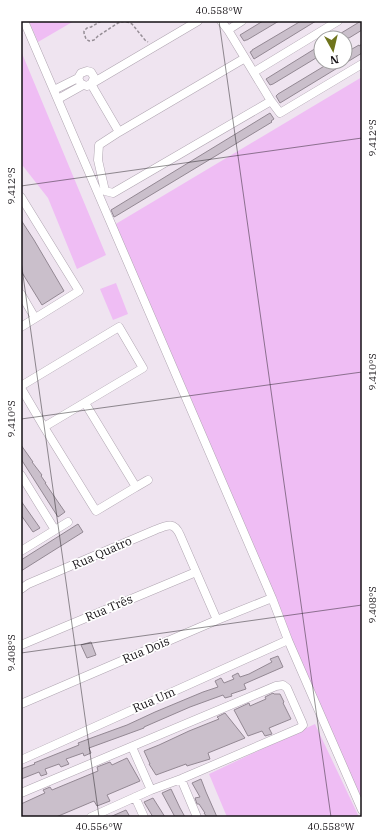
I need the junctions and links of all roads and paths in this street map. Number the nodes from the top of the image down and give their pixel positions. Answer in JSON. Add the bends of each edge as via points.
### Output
{"nodes":[{"id":1,"x":24,"y":21,"type":"edge"},
{"id":2,"x":101,"y":21,"type":"edge"},
{"id":3,"x":198,"y":21,"type":"edge"},
{"id":4,"x":222,"y":21,"type":"edge"},
{"id":5,"x":242,"y":21,"type":"edge"},
{"id":6,"x":338,"y":21,"type":"edge"},
{"id":7,"x":228,"y":30,"type":"junction"},
{"id":8,"x":151,"y":42,"type":"dead end"},
{"id":9,"x":245,"y":58,"type":"junction"},
{"id":10,"x":362,"y":64,"type":"edge"},
{"id":11,"x":254,"y":72,"type":"junction"},
{"id":12,"x":84,"y":83,"type":"junction"},
{"id":13,"x":54,"y":90,"type":"junction"},
{"id":14,"x":58,"y":99,"type":"junction"},
{"id":15,"x":270,"y":101,"type":"junction"},
{"id":16,"x":120,"y":132,"type":"junction"},
{"id":17,"x":21,"y":197,"type":"edge"},
{"id":18,"x":21,"y":294,"type":"edge"},
{"id":19,"x":35,"y":318,"type":"junction"},
{"id":20,"x":21,"y":327,"type":"edge"},
{"id":21,"x":21,"y":387,"type":"edge"},
{"id":22,"x":85,"y":403,"type":"junction"},
{"id":23,"x":44,"y":427,"type":"junction"},
{"id":24,"x":21,"y":475,"type":"edge"},
{"id":25,"x":148,"y":480,"type":"dead end"},
{"id":26,"x":136,"y":487,"type":"junction"},
{"id":27,"x":68,"y":522,"type":"dead end"},
{"id":28,"x":55,"y":530,"type":"junction"},
{"id":29,"x":21,"y":551,"type":"edge"},
{"id":30,"x":196,"y":572,"type":"junction"},
{"id":31,"x":21,"y":589,"type":"edge"},
{"id":32,"x":272,"y":598,"type":"junction"},
{"id":33,"x":217,"y":620,"type":"junction"},
{"id":34,"x":288,"y":640,"type":"junction"},
{"id":35,"x":21,"y":645,"type":"edge"},
{"id":36,"x":21,"y":704,"type":"edge"},
{"id":37,"x":132,"y":747,"type":"junction"},
{"id":38,"x":22,"y":758,"type":"edge"},
{"id":39,"x":181,"y":779,"type":"junction"},
{"id":40,"x":151,"y":790,"type":"junction"},
{"id":41,"x":21,"y":793,"type":"edge"},
{"id":42,"x":136,"y":797,"type":"junction"},
{"id":43,"x":362,"y":810,"type":"edge"},
{"id":44,"x":92,"y":817,"type":"edge"},
{"id":45,"x":144,"y":817,"type":"edge"},
{"id":46,"x":197,"y":817,"type":"edge"}],
"edges":[{"from":1,"to":13,"type":"street"},
{"from":2,"to":8,"type":"path","via":[[85,29],[84,35],[87,40],[94,40],[125,21],[132,24],[145,40]]},
{"from":3,"to":12,"type":"street"},
{"from":4,"to":7,"type":"street"},
{"from":5,"to":7,"type":"street"},
{"from":6,"to":11,"type":"street"},
{"from":7,"to":9,"type":"street"},
{"from":9,"to":11,"type":"street"},
{"from":9,"to":16,"type":"street"},
{"from":10,"to":15,"type":"street","via":[[280,113]]},
{"from":11,"to":15,"type":"street"},
{"from":12,"to":13,"type":"street"},
{"from":12,"to":14,"type":"street"},
{"from":12,"to":16,"type":"street"},
{"from":13,"to":14,"type":"street"},
{"from":14,"to":32,"type":"street"},
{"from":15,"to":16,"type":"street","via":[[113,193],[106,191],[98,160],[99,145]]},
{"from":17,"to":19,"type":"street","via":[[79,291]]},
{"from":18,"to":19,"type":"street"},
{"from":19,"to":20,"type":"street"},
{"from":21,"to":22,"type":"street","via":[[118,327],[143,368]]},
{"from":21,"to":23,"type":"street"},
{"from":22,"to":23,"type":"street"},
{"from":22,"to":26,"type":"street"},
{"from":23,"to":26,"type":"street","via":[[96,511]]},
{"from":24,"to":28,"type":"street"},
{"from":25,"to":26,"type":"street"},
{"from":27,"to":28,"type":"street"},
{"from":28,"to":29,"type":"street"},
{"from":30,"to":31,"type":"street","name":"Rua Quatro","via":[[180,534],[175,526],[170,525]]},
{"from":30,"to":33,"type":"street"},
{"from":30,"to":35,"type":"street","name":"Rua Três"},
{"from":32,"to":33,"type":"street","name":"Rua Dois"},
{"from":32,"to":34,"type":"street"},
{"from":33,"to":36,"type":"street","name":"Rua Dois"},
{"from":34,"to":38,"type":"street","name":"Rua Um"},
{"from":34,"to":43,"type":"street"},
{"from":37,"to":39,"type":"street","via":[[276,686],[285,686],[302,722],[300,728]]},
{"from":37,"to":40,"type":"street"},
{"from":37,"to":41,"type":"street"},
{"from":39,"to":40,"type":"street"},
{"from":39,"to":46,"type":"street"},
{"from":40,"to":42,"type":"street"},
{"from":42,"to":44,"type":"street"},
{"from":42,"to":45,"type":"street"}]}
